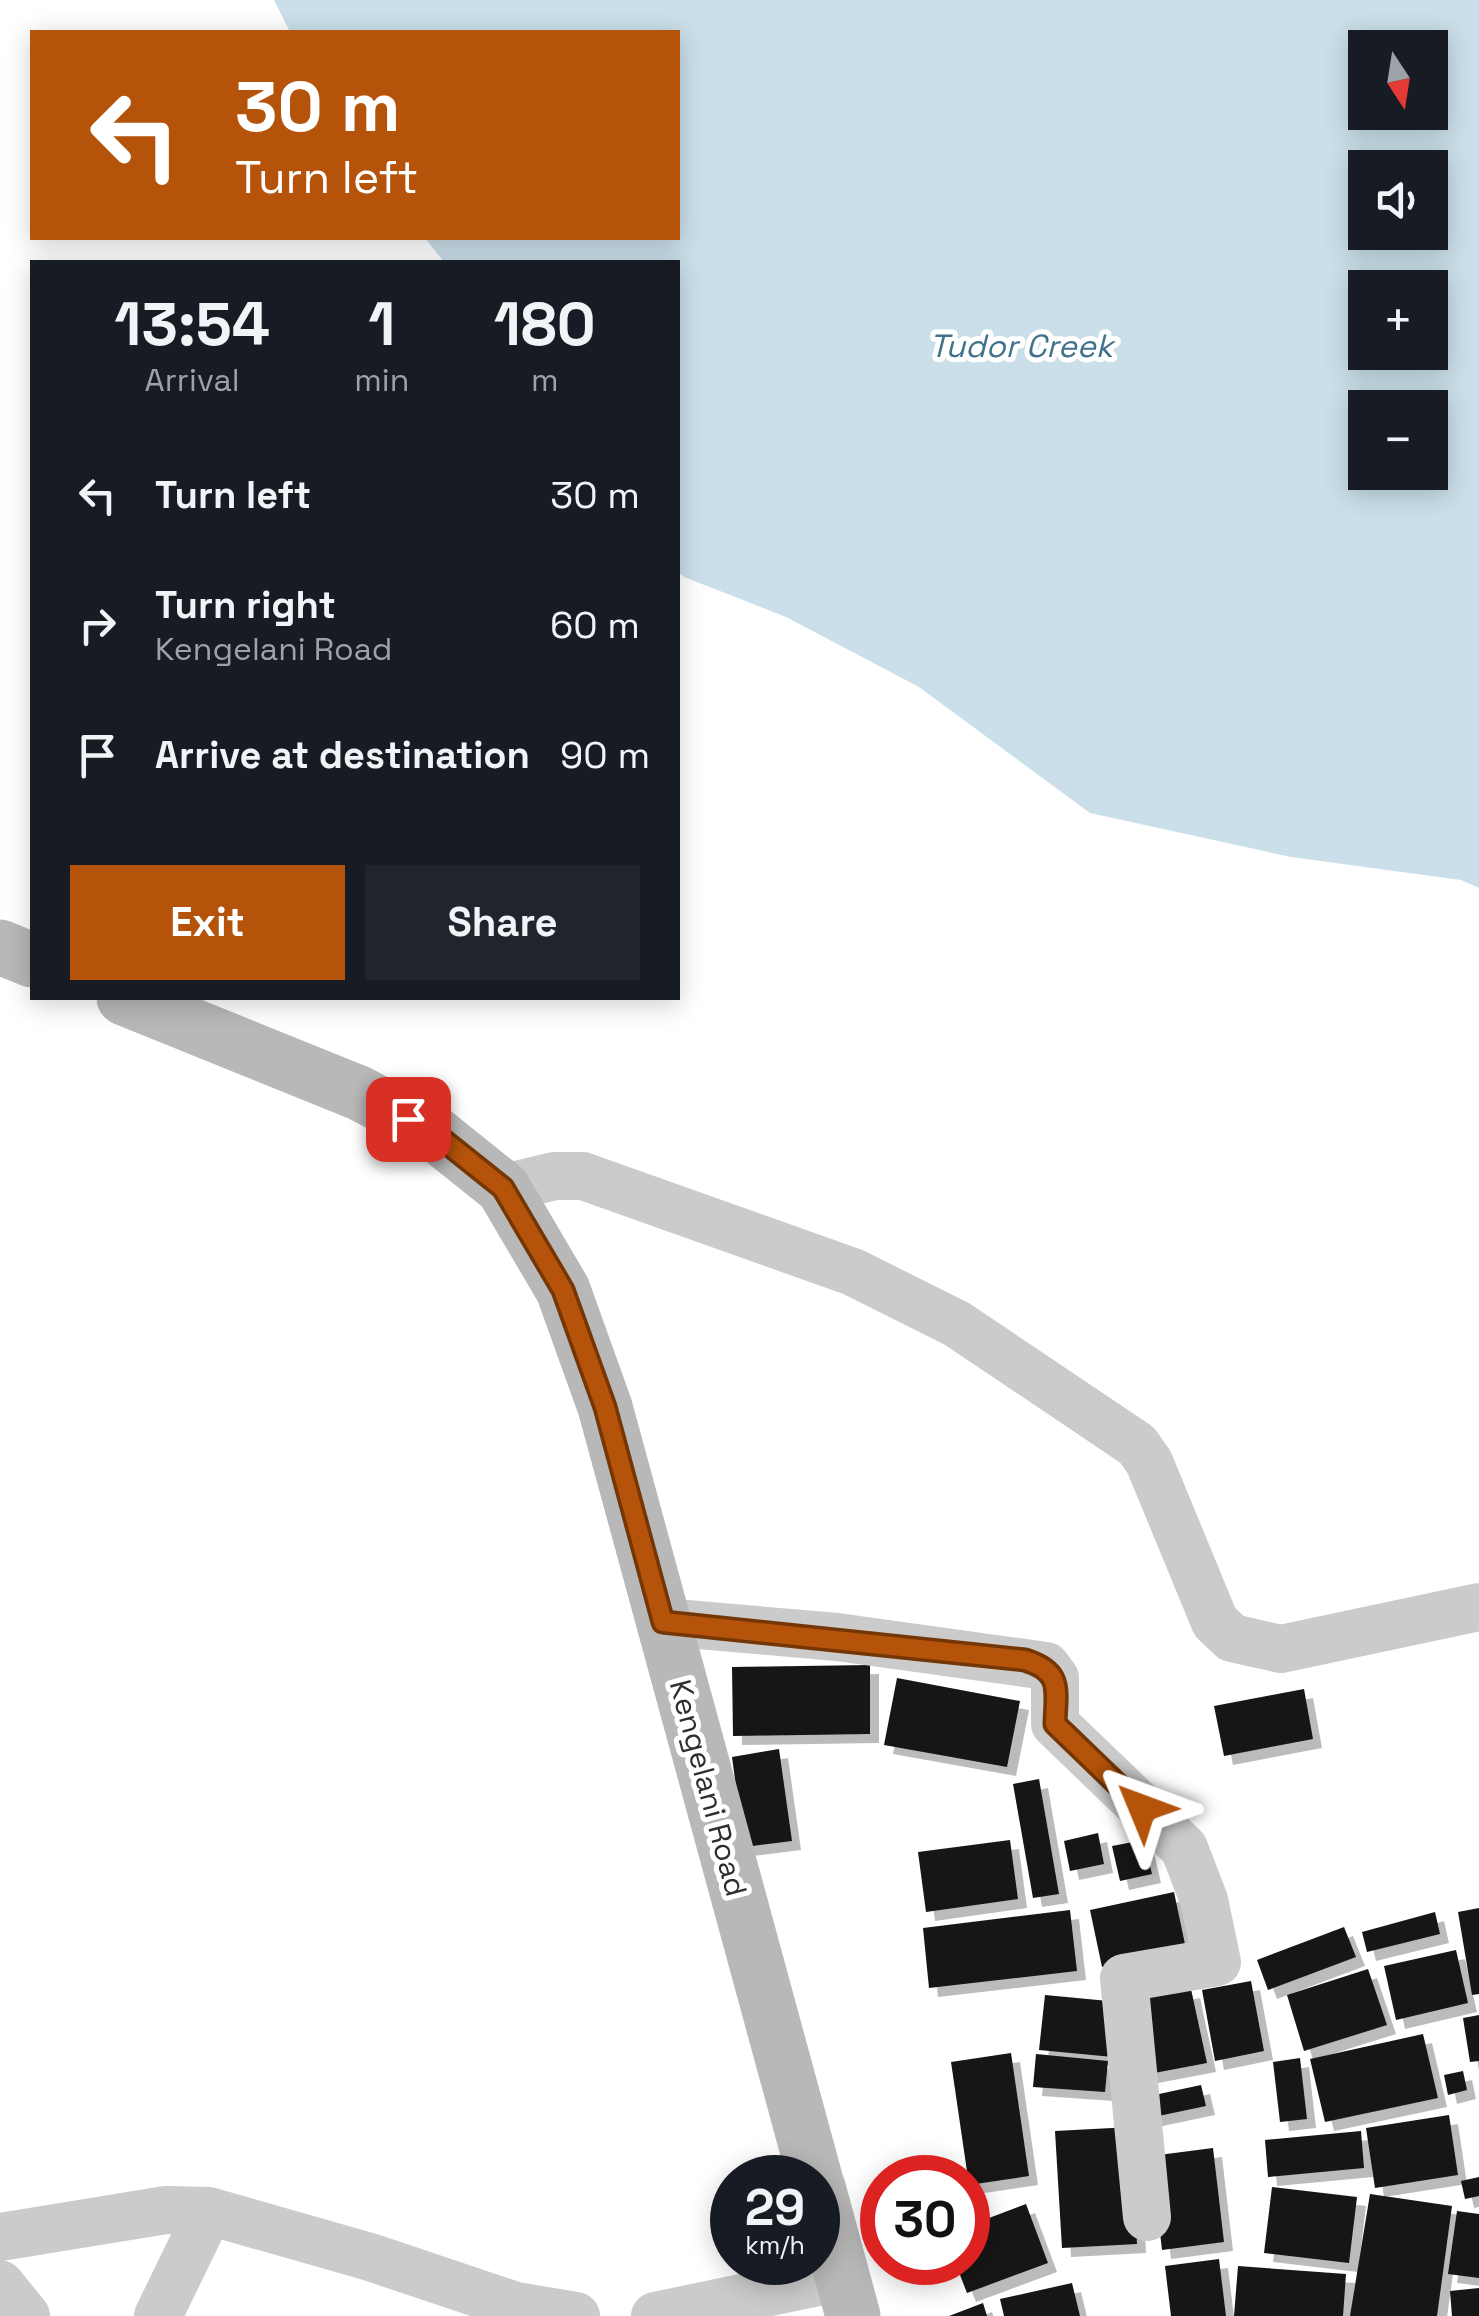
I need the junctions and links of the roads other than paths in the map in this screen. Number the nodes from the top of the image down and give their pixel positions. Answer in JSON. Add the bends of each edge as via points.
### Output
{"nodes":[{"id":1,"x":0,"y":947,"type":"edge"},
{"id":2,"x":30,"y":959,"type":"edge"},
{"id":3,"x":129,"y":1000,"type":"edge"},
{"id":4,"x":503,"y":1188,"type":"junction"},
{"id":5,"x":1479,"y":1606,"type":"edge"},
{"id":6,"x":663,"y":1622,"type":"junction"},
{"id":7,"x":809,"y":2155,"type":"edge"},
{"id":8,"x":209,"y":2211,"type":"junction"},
{"id":9,"x":1147,"y":2217,"type":"dead end"},
{"id":10,"x":0,"y":2236,"type":"edge"},
{"id":11,"x":840,"y":2267,"type":"edge"},
{"id":12,"x":0,"y":2284,"type":"edge"},
{"id":13,"x":848,"y":2296,"type":"edge"},
{"id":14,"x":26,"y":2316,"type":"edge"},
{"id":15,"x":158,"y":2316,"type":"edge"},
{"id":16,"x":576,"y":2316,"type":"edge"},
{"id":17,"x":655,"y":2316,"type":"edge"}],
"edges":[{"from":1,"to":2,"type":"main road"},
{"from":3,"to":4,"type":"main road","name":"Kengelani Road","via":[[358,1092],[433,1132]]},
{"from":4,"to":5,"type":"street","via":[[583,1176],[853,1272],[957,1324],[1137,1444],[1215,1622],[1232,1638],[1281,1648]]},
{"from":4,"to":6,"type":"main road","name":"Kengelani Road","via":[[563,1290],[605,1407]]},
{"from":6,"to":7,"type":"main road","name":"Kengelani Road"},
{"from":6,"to":9,"type":"street","via":[[1046,1666],[1055,1678],[1055,1724],[1184,1848],[1217,1962],[1124,1978]]},
{"from":8,"to":10,"type":"street","via":[[166,2210]]},
{"from":8,"to":15,"type":"street"},
{"from":8,"to":16,"type":"street","via":[[516,2306]]},
{"from":11,"to":13,"type":"main road"},
{"from":12,"to":14,"type":"street"},
{"from":13,"to":17,"type":"street"}]}
